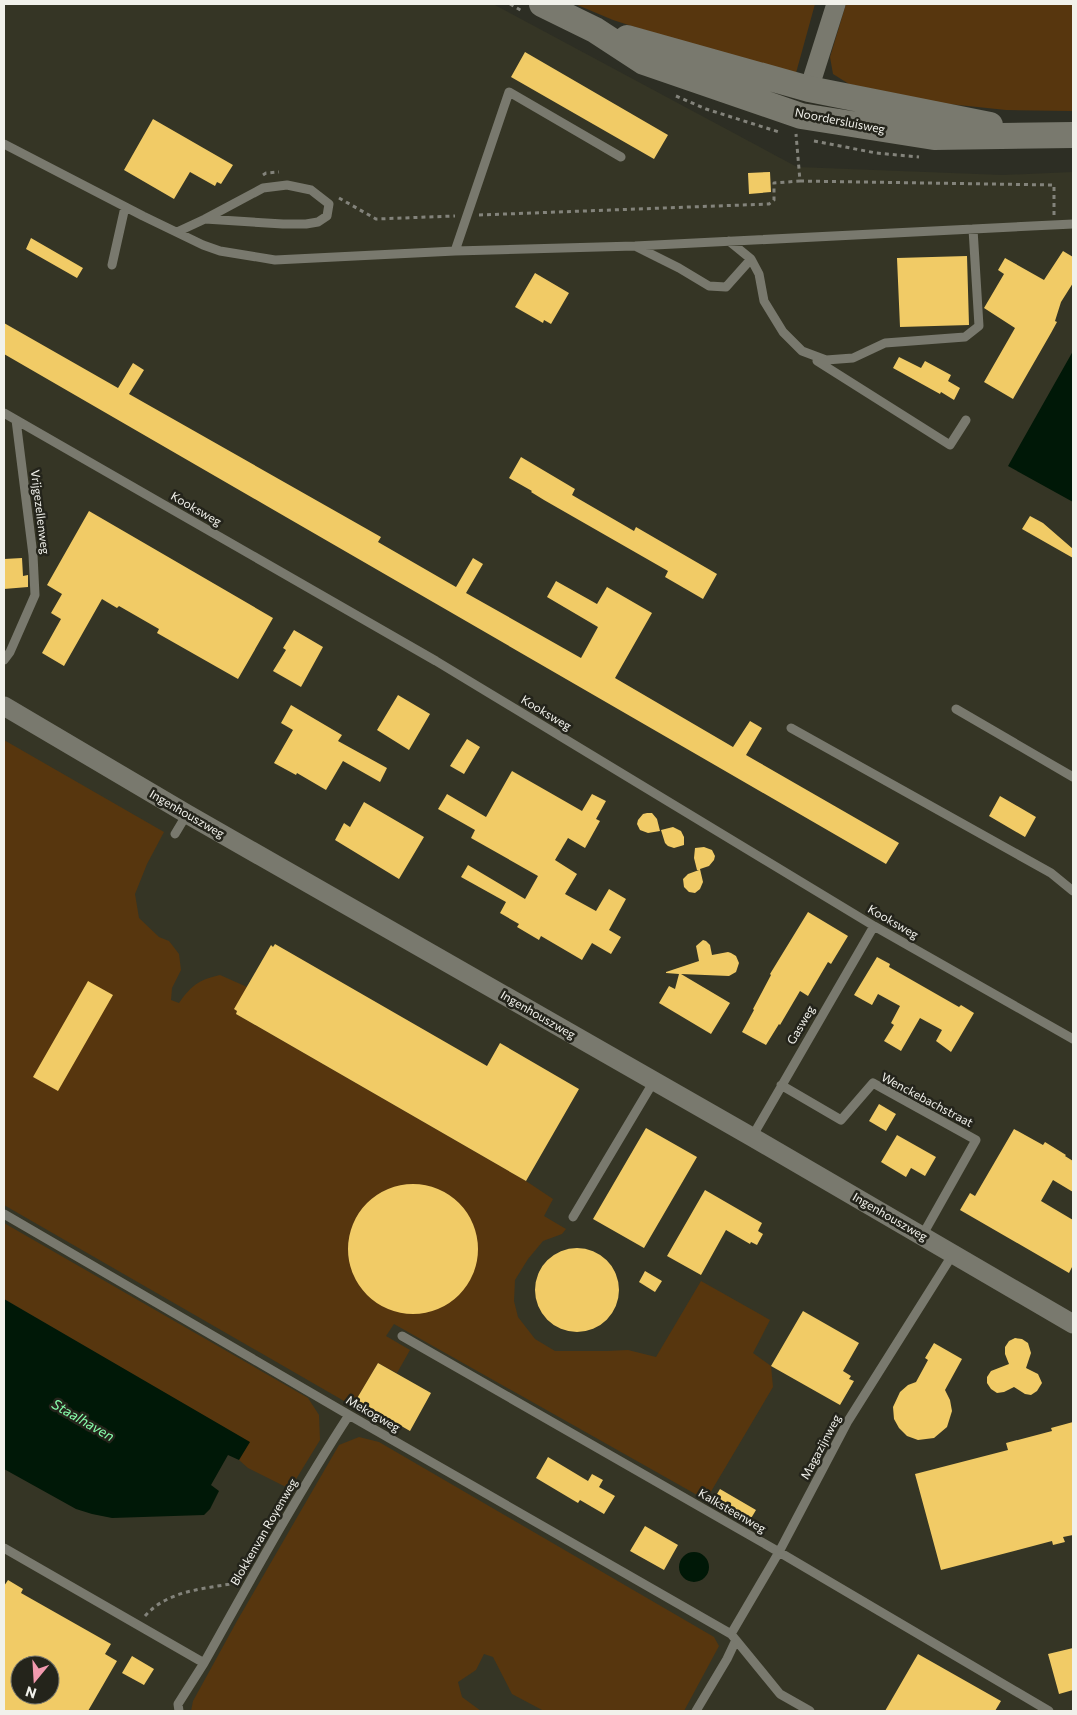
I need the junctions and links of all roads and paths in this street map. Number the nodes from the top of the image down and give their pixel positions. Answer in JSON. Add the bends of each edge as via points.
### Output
{"nodes":[{"id":1,"x":542,"y":4,"type":"edge"},
{"id":2,"x":836,"y":4,"type":"edge"},
{"id":3,"x":595,"y":30,"type":"junction"},
{"id":4,"x":809,"y":89,"type":"junction"},
{"id":5,"x":798,"y":126,"type":"junction"},
{"id":6,"x":1042,"y":134,"type":"junction"},
{"id":7,"x":1073,"y":135,"type":"edge"},
{"id":8,"x":4,"y":144,"type":"edge"},
{"id":9,"x":621,"y":157,"type":"dead end"},
{"id":10,"x":284,"y":172,"type":"dead end"},
{"id":11,"x":258,"y":179,"type":"dead end"},
{"id":12,"x":800,"y":181,"type":"junction"},
{"id":13,"x":338,"y":198,"type":"dead end"},
{"id":14,"x":125,"y":207,"type":"junction"},
{"id":15,"x":468,"y":215,"type":"junction"},
{"id":16,"x":205,"y":219,"type":"junction"},
{"id":17,"x":1073,"y":224,"type":"edge"},
{"id":18,"x":1054,"y":225,"type":"junction"},
{"id":19,"x":973,"y":229,"type":"junction"},
{"id":20,"x":177,"y":232,"type":"junction"},
{"id":21,"x":729,"y":241,"type":"junction"},
{"id":22,"x":635,"y":246,"type":"junction"},
{"id":23,"x":455,"y":251,"type":"junction"},
{"id":24,"x":751,"y":259,"type":"junction"},
{"id":25,"x":112,"y":265,"type":"dead end"},
{"id":26,"x":802,"y":351,"type":"junction"},
{"id":27,"x":4,"y":413,"type":"edge"},
{"id":28,"x":16,"y":420,"type":"junction"},
{"id":29,"x":966,"y":420,"type":"dead end"},
{"id":30,"x":4,"y":660,"type":"edge"},
{"id":31,"x":4,"y":706,"type":"edge"},
{"id":32,"x":956,"y":709,"type":"dead end"},
{"id":33,"x":791,"y":728,"type":"dead end"},
{"id":34,"x":1073,"y":777,"type":"edge"},
{"id":35,"x":187,"y":814,"type":"junction"},
{"id":36,"x":175,"y":834,"type":"dead end"},
{"id":37,"x":1073,"y":891,"type":"edge"},
{"id":38,"x":874,"y":926,"type":"junction"},
{"id":39,"x":1073,"y":1039,"type":"edge"},
{"id":40,"x":654,"y":1081,"type":"junction"},
{"id":41,"x":781,"y":1085,"type":"junction"},
{"id":42,"x":752,"y":1137,"type":"junction"},
{"id":43,"x":4,"y":1214,"type":"edge"},
{"id":44,"x":574,"y":1217,"type":"dead end"},
{"id":45,"x":922,"y":1236,"type":"junction"},
{"id":46,"x":953,"y":1254,"type":"junction"},
{"id":47,"x":1073,"y":1324,"type":"edge"},
{"id":48,"x":402,"y":1336,"type":"dead end"},
{"id":49,"x":349,"y":1415,"type":"junction"},
{"id":50,"x":4,"y":1548,"type":"edge"},
{"id":51,"x":779,"y":1552,"type":"junction"},
{"id":52,"x":249,"y":1583,"type":"junction"},
{"id":53,"x":138,"y":1625,"type":"junction"},
{"id":54,"x":733,"y":1637,"type":"junction"},
{"id":55,"x":204,"y":1663,"type":"junction"},
{"id":56,"x":179,"y":1711,"type":"edge"},
{"id":57,"x":696,"y":1711,"type":"edge"},
{"id":58,"x":810,"y":1711,"type":"edge"},
{"id":59,"x":1049,"y":1711,"type":"edge"}],
"edges":[{"from":1,"to":3,"type":"street","name":"Noordersluisweg"},
{"from":2,"to":4,"type":"street"},
{"from":3,"to":4,"type":"street","name":"Noordersluisweg"},
{"from":3,"to":5,"type":"street","name":"Noordersluisweg","via":[[644,62]]},
{"from":4,"to":5,"type":"street"},
{"from":4,"to":6,"type":"street","name":"Noordersluisweg"},
{"from":5,"to":6,"type":"street","name":"Noordersluisweg","via":[[934,137]]},
{"from":5,"to":12,"type":"path"},
{"from":6,"to":7,"type":"street","name":"Noordersluisweg"},
{"from":8,"to":14,"type":"lane"},
{"from":9,"to":15,"type":"lane","via":[[509,92]]},
{"from":10,"to":11,"type":"path","via":[[266,173]]},
{"from":12,"to":15,"type":"path","via":[[774,183],[774,200],[769,204]]},
{"from":12,"to":18,"type":"path","via":[[1054,185]]},
{"from":13,"to":15,"type":"path","via":[[376,219]]},
{"from":14,"to":20,"type":"lane"},
{"from":14,"to":25,"type":"lane"},
{"from":15,"to":23,"type":"lane"},
{"from":16,"to":16,"type":"lane","via":[[263,188],[288,185],[311,190],[329,204],[327,216],[318,222],[283,224]]},
{"from":16,"to":20,"type":"lane"},
{"from":17,"to":18,"type":"lane"},
{"from":18,"to":19,"type":"lane"},
{"from":19,"to":21,"type":"lane"},
{"from":19,"to":26,"type":"lane","via":[[978,326],[965,337],[886,343],[853,358],[826,360]]},
{"from":20,"to":23,"type":"lane","via":[[220,251],[275,260]]},
{"from":21,"to":22,"type":"lane"},
{"from":21,"to":24,"type":"lane"},
{"from":22,"to":23,"type":"lane"},
{"from":22,"to":24,"type":"lane","via":[[709,286],[726,287]]},
{"from":24,"to":26,"type":"lane","via":[[759,274],[764,301],[783,332]]},
{"from":26,"to":29,"type":"lane","via":[[950,445]]},
{"from":27,"to":28,"type":"lane","name":"Kooksweg"},
{"from":28,"to":30,"type":"lane","name":"Vrijgezellenweg","via":[[35,595]]},
{"from":28,"to":38,"type":"lane","name":"Kooksweg","via":[[436,661]]},
{"from":31,"to":35,"type":"street","name":"Ingenhouszweg"},
{"from":32,"to":34,"type":"lane"},
{"from":33,"to":37,"type":"lane","via":[[1051,873]]},
{"from":35,"to":36,"type":"lane"},
{"from":35,"to":40,"type":"street","name":"Ingenhouszweg"},
{"from":38,"to":39,"type":"lane","name":"Kooksweg"},
{"from":38,"to":41,"type":"lane","name":"Gasweg"},
{"from":40,"to":42,"type":"street","name":"Ingenhouszweg"},
{"from":40,"to":44,"type":"lane"},
{"from":41,"to":42,"type":"lane","name":"Gasweg"},
{"from":41,"to":45,"type":"lane","name":"Wenckebachstraat","via":[[841,1120],[873,1083],[976,1140]]},
{"from":42,"to":45,"type":"street","name":"Ingenhouszweg"},
{"from":43,"to":49,"type":"lane","name":"Mekogweg"},
{"from":45,"to":46,"type":"street","name":"Ingenhouszweg"},
{"from":46,"to":47,"type":"street","name":"Ingenhouszweg"},
{"from":46,"to":51,"type":"lane","name":"Magazijnweg","via":[[848,1421]]},
{"from":48,"to":51,"type":"lane","name":"Kalksteenweg"},
{"from":49,"to":52,"type":"lane","name":"Blokkenvan Royenweg"},
{"from":49,"to":54,"type":"lane","name":"Mekogweg"},
{"from":50,"to":53,"type":"lane"},
{"from":51,"to":54,"type":"lane","name":"Magazijnweg"},
{"from":51,"to":59,"type":"lane","name":"Kalksteenweg"},
{"from":52,"to":53,"type":"path","via":[[181,1593],[154,1606]]},
{"from":52,"to":55,"type":"lane","name":"Blokkenvan Royenweg"},
{"from":53,"to":55,"type":"lane"},
{"from":54,"to":57,"type":"lane","name":"Magazijnweg","via":[[727,1659]]},
{"from":54,"to":58,"type":"lane","via":[[780,1694]]},
{"from":55,"to":56,"type":"lane","name":"Blokkenvan Royenweg","via":[[178,1704]]}]}
